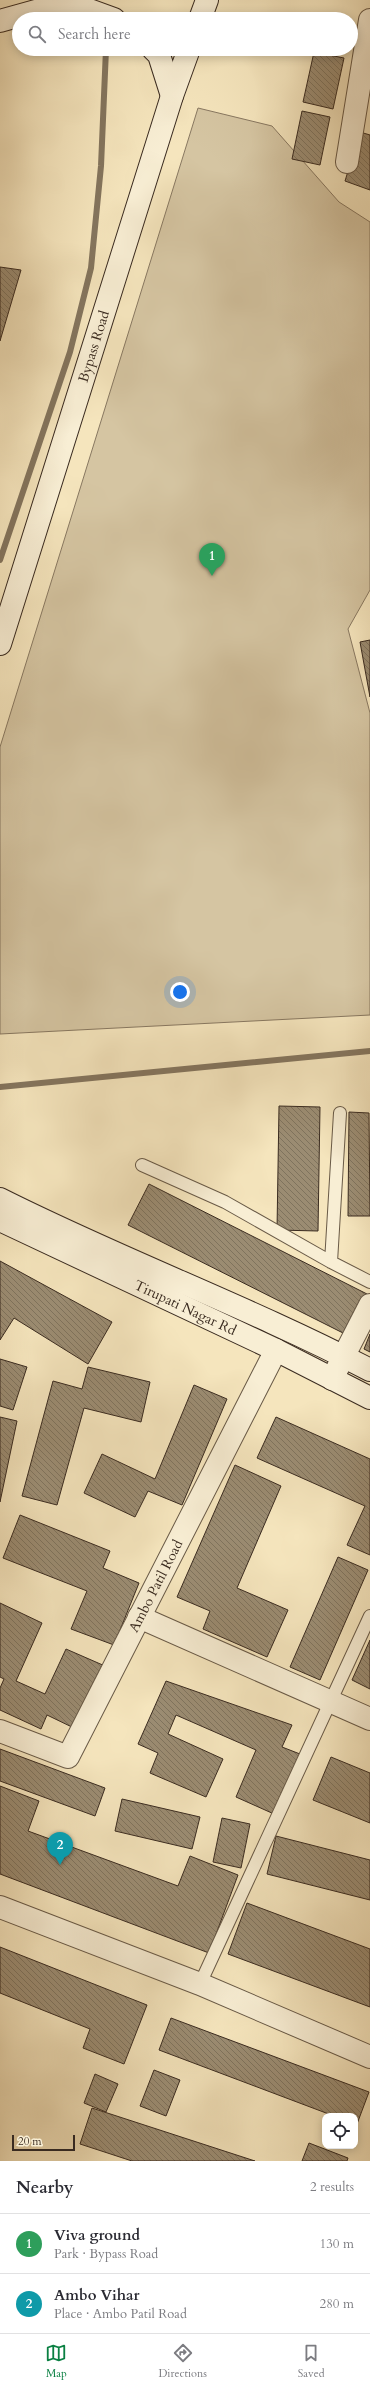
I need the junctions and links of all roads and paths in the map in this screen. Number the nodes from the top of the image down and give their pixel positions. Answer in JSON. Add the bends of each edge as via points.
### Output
{"nodes":[{"id":1,"x":207,"y":0,"type":"edge"},
{"id":2,"x":71,"y":1,"type":"edge"},
{"id":3,"x":32,"y":12,"type":"edge"},
{"id":4,"x":97,"y":12,"type":"edge"},
{"id":5,"x":203,"y":12,"type":"edge"},
{"id":6,"x":12,"y":18,"type":"edge"},
{"id":7,"x":0,"y":21,"type":"edge"},
{"id":8,"x":370,"y":25,"type":"edge"},
{"id":9,"x":159,"y":56,"type":"edge"},
{"id":10,"x":186,"y":56,"type":"edge"},
{"id":11,"x":172,"y":96,"type":"junction"},
{"id":12,"x":347,"y":162,"type":"dead end"},
{"id":13,"x":0,"y":644,"type":"edge"},
{"id":14,"x":340,"y":1113,"type":"dead end"},
{"id":15,"x":142,"y":1165,"type":"dead end"},
{"id":16,"x":0,"y":1199,"type":"edge"},
{"id":17,"x":0,"y":1220,"type":"edge"},
{"id":18,"x":331,"y":1262,"type":"junction"},
{"id":19,"x":370,"y":1282,"type":"edge"},
{"id":20,"x":370,"y":1305,"type":"edge"},
{"id":21,"x":276,"y":1350,"type":"junction"},
{"id":22,"x":343,"y":1356,"type":"junction"},
{"id":23,"x":370,"y":1370,"type":"edge"},
{"id":24,"x":332,"y":1379,"type":"junction"},
{"id":25,"x":370,"y":1398,"type":"edge"},
{"id":26,"x":370,"y":1616,"type":"edge"},
{"id":27,"x":139,"y":1617,"type":"junction"},
{"id":28,"x":330,"y":1702,"type":"junction"},
{"id":29,"x":370,"y":1719,"type":"edge"},
{"id":30,"x":0,"y":1731,"type":"edge"},
{"id":31,"x":0,"y":1907,"type":"edge"},
{"id":32,"x":200,"y":1984,"type":"junction"},
{"id":33,"x":370,"y":2057,"type":"edge"}],
"edges":[{"from":1,"to":5,"type":"street"},
{"from":2,"to":3,"type":"street"},
{"from":2,"to":4,"type":"street"},
{"from":6,"to":7,"type":"street"},
{"from":8,"to":12,"type":"street"},
{"from":9,"to":11,"type":"street"},
{"from":10,"to":11,"type":"street","name":"Bypass Road"},
{"from":11,"to":13,"type":"street","name":"Bypass Road"},
{"from":14,"to":18,"type":"lane"},
{"from":15,"to":18,"type":"lane","via":[[225,1202]]},
{"from":16,"to":22,"type":"street"},
{"from":17,"to":21,"type":"street","name":"Tirupati Nagar Rd"},
{"from":18,"to":19,"type":"lane"},
{"from":20,"to":22,"type":"street"},
{"from":21,"to":24,"type":"street","name":"Tirupati Nagar Rd"},
{"from":21,"to":27,"type":"street","name":"Ambo Patil Road"},
{"from":22,"to":23,"type":"street"},
{"from":22,"to":24,"type":"street"},
{"from":24,"to":25,"type":"street","name":"Tirupati Nagar Rd"},
{"from":26,"to":28,"type":"lane"},
{"from":27,"to":28,"type":"street"},
{"from":27,"to":30,"type":"street","name":"Ambo Patil Road","via":[[68,1757]]},
{"from":28,"to":29,"type":"street"},
{"from":28,"to":32,"type":"lane"},
{"from":31,"to":32,"type":"street"},
{"from":32,"to":33,"type":"street"}]}
